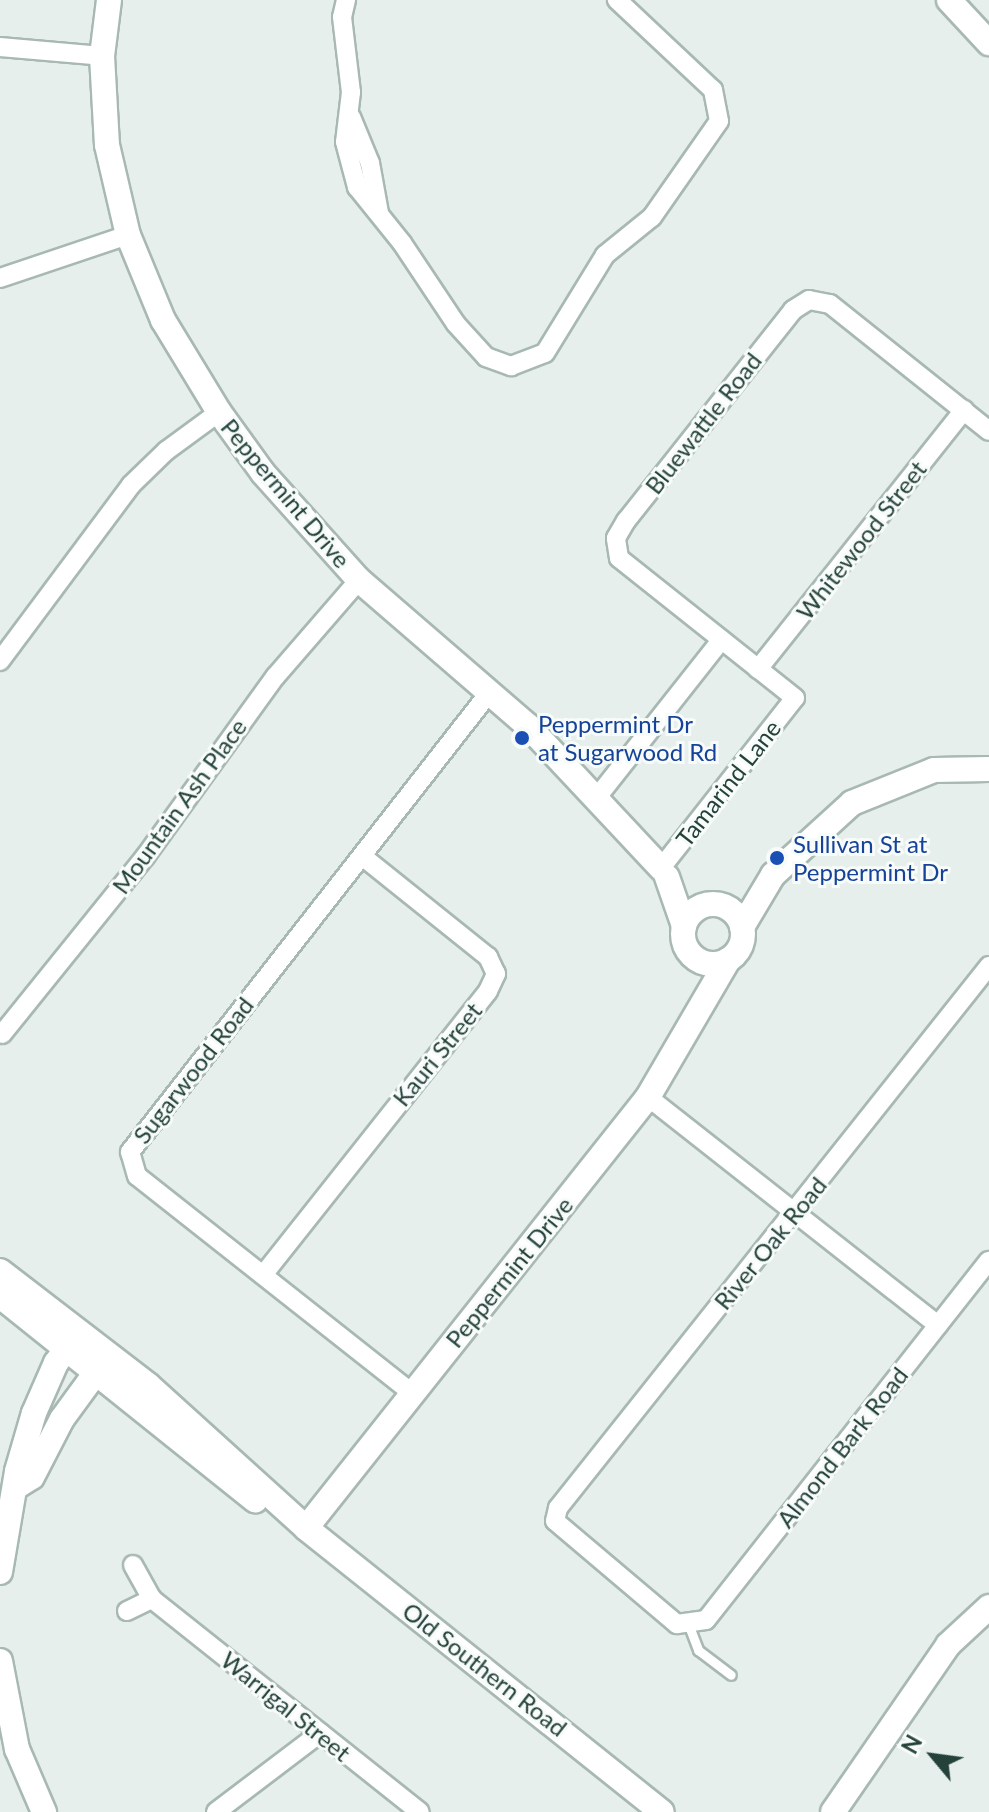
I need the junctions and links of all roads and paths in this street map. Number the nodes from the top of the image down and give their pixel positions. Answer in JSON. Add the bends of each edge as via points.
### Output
{"nodes":[{"id":1,"x":109,"y":0,"type":"edge"},
{"id":2,"x":346,"y":0,"type":"edge"},
{"id":3,"x":617,"y":0,"type":"edge"},
{"id":4,"x":950,"y":1,"type":"edge"},
{"id":5,"x":989,"y":43,"type":"edge"},
{"id":6,"x":0,"y":47,"type":"edge"},
{"id":7,"x":102,"y":56,"type":"junction"},
{"id":8,"x":351,"y":117,"type":"junction"},
{"id":9,"x":370,"y":163,"type":"junction"},
{"id":10,"x":348,"y":167,"type":"junction"},
{"id":11,"x":379,"y":213,"type":"junction"},
{"id":12,"x":128,"y":235,"type":"junction"},
{"id":13,"x":0,"y":278,"type":"edge"},
{"id":14,"x":964,"y":410,"type":"junction"},
{"id":15,"x":219,"y":412,"type":"junction"},
{"id":16,"x":989,"y":431,"type":"edge"},
{"id":17,"x":359,"y":580,"type":"junction"},
{"id":18,"x":721,"y":640,"type":"junction"},
{"id":19,"x":0,"y":661,"type":"edge"},
{"id":20,"x":758,"y":669,"type":"junction"},
{"id":21,"x":489,"y":693,"type":"junction"},
{"id":22,"x":795,"y":698,"type":"joint"},
{"id":23,"x":989,"y":769,"type":"edge"},
{"id":24,"x":598,"y":796,"type":"junction"},
{"id":25,"x":362,"y":856,"type":"junction"},
{"id":26,"x":664,"y":872,"type":"junction"},
{"id":27,"x":773,"y":875,"type":"junction"},
{"id":28,"x":716,"y":905,"type":"junction"},
{"id":29,"x":684,"y":926,"type":"junction"},
{"id":30,"x":742,"y":927,"type":"junction"},
{"id":31,"x":692,"y":956,"type":"junction"},
{"id":32,"x":728,"y":960,"type":"junction"},
{"id":33,"x":989,"y":966,"type":"edge"},
{"id":34,"x":700,"y":1007,"type":"junction"},
{"id":35,"x":2,"y":1034,"type":"edge"},
{"id":36,"x":648,"y":1097,"type":"junction"},
{"id":37,"x":796,"y":1212,"type":"junction"},
{"id":38,"x":989,"y":1261,"type":"edge"},
{"id":39,"x":0,"y":1271,"type":"edge"},
{"id":40,"x":263,"y":1275,"type":"junction"},
{"id":41,"x":0,"y":1296,"type":"edge"},
{"id":42,"x":938,"y":1325,"type":"junction"},
{"id":43,"x":77,"y":1343,"type":"junction"},
{"id":44,"x":97,"y":1371,"type":"junction"},
{"id":45,"x":412,"y":1393,"type":"junction"},
{"id":46,"x":11,"y":1492,"type":"edge"},
{"id":47,"x":306,"y":1528,"type":"junction"},
{"id":48,"x":133,"y":1565,"type":"dead end"},
{"id":49,"x":0,"y":1572,"type":"edge"},
{"id":50,"x":152,"y":1599,"type":"junction"},
{"id":51,"x":989,"y":1607,"type":"edge"},
{"id":52,"x":127,"y":1611,"type":"dead end"},
{"id":53,"x":689,"y":1626,"type":"junction"},
{"id":54,"x":0,"y":1661,"type":"edge"},
{"id":55,"x":731,"y":1675,"type":"dead end"},
{"id":56,"x":320,"y":1733,"type":"junction"},
{"id":57,"x":44,"y":1812,"type":"edge"},
{"id":58,"x":216,"y":1812,"type":"edge"},
{"id":59,"x":420,"y":1812,"type":"edge"},
{"id":60,"x":662,"y":1812,"type":"edge"},
{"id":61,"x":833,"y":1812,"type":"edge"}],
"edges":[{"from":1,"to":7,"type":"street","name":"Peppermint Drive"},
{"from":2,"to":8,"type":"street","via":[[342,17]]},
{"from":3,"to":11,"type":"street","via":[[713,90],[719,121],[652,217],[605,255],[545,353],[511,366],[486,357],[456,324]]},
{"from":4,"to":5,"type":"street"},
{"from":6,"to":7,"type":"street"},
{"from":7,"to":12,"type":"street","name":"Peppermint Drive","via":[[107,145]]},
{"from":8,"to":9,"type":"street"},
{"from":8,"to":10,"type":"street","via":[[345,142]]},
{"from":9,"to":10,"type":"lane"},
{"from":9,"to":11,"type":"street"},
{"from":10,"to":11,"type":"street"},
{"from":12,"to":13,"type":"street"},
{"from":12,"to":15,"type":"street","name":"Peppermint Drive","via":[[163,320]]},
{"from":14,"to":16,"type":"street","name":"Bluewattle Road"},
{"from":14,"to":18,"type":"street","name":"Bluewattle Road","via":[[830,304],[809,300],[793,310],[616,538],[619,558]]},
{"from":14,"to":20,"type":"street","name":"Whitewood Street"},
{"from":15,"to":17,"type":"street","name":"Peppermint Drive","via":[[263,473]]},
{"from":15,"to":19,"type":"street","via":[[131,485]]},
{"from":17,"to":21,"type":"street","name":"Peppermint Drive"},
{"from":17,"to":35,"type":"street","name":"Mountain Ash Place","via":[[275,677],[145,857]]},
{"from":18,"to":20,"type":"street","name":"Bluewattle Road"},
{"from":18,"to":24,"type":"street"},
{"from":20,"to":22,"type":"street","name":"Bluewattle Road"},
{"from":21,"to":24,"type":"street","name":"Peppermint Drive"},
{"from":21,"to":25,"type":"street","name":"Sugarwood Road"},
{"from":22,"to":26,"type":"street","name":"Tamarind Lane"},
{"from":23,"to":27,"type":"street","via":[[934,770],[877,789],[827,822]]},
{"from":24,"to":26,"type":"street","name":"Peppermint Drive"},
{"from":25,"to":40,"type":"street","name":"Sugarwood Road","via":[[130,1152],[137,1176]]},
{"from":25,"to":40,"type":"street","name":"Kauri Street","via":[[488,957],[496,974],[488,991]]},
{"from":26,"to":28,"type":"street","name":"Peppermint Drive"},
{"from":26,"to":29,"type":"street","name":"Peppermint Drive"},
{"from":27,"to":28,"type":"street"},
{"from":27,"to":30,"type":"street"},
{"from":28,"to":29,"type":"street","via":[[694,911]]},
{"from":28,"to":30,"type":"street","via":[[734,913]]},
{"from":29,"to":31,"type":"street","via":[[684,942]]},
{"from":30,"to":32,"type":"street","via":[[741,946]]},
{"from":31,"to":32,"type":"street","via":[[709,964]]},
{"from":31,"to":34,"type":"street"},
{"from":32,"to":34,"type":"street","name":"Peppermint Drive"},
{"from":33,"to":37,"type":"street","name":"River Oak Road"},
{"from":34,"to":36,"type":"street","name":"Peppermint Drive"},
{"from":36,"to":37,"type":"street"},
{"from":36,"to":45,"type":"street","name":"Peppermint Drive"},
{"from":37,"to":42,"type":"street"},
{"from":37,"to":53,"type":"street","name":"River Oak Road","via":[[558,1508],[555,1521],[677,1624]]},
{"from":38,"to":42,"type":"street","name":"Almond Bark Road"},
{"from":39,"to":43,"type":"street","name":"Old Southern Road"},
{"from":40,"to":45,"type":"street","name":"Sugarwood Road"},
{"from":41,"to":43,"type":"street","name":"Old Southern Road"},
{"from":42,"to":53,"type":"street","name":"Almond Bark Road","via":[[725,1598],[706,1620]]},
{"from":43,"to":44,"type":"street"},
{"from":43,"to":46,"type":"street","via":[[34,1413]]},
{"from":43,"to":47,"type":"street","name":"Old Southern Road","via":[[190,1420]]},
{"from":44,"to":46,"type":"street","via":[[62,1419],[32,1477]]},
{"from":44,"to":47,"type":"street","name":"Old Southern Road","via":[[262,1506]]},
{"from":45,"to":47,"type":"street","name":"Peppermint Drive"},
{"from":46,"to":49,"type":"street"},
{"from":47,"to":60,"type":"street","name":"Old Southern Road"},
{"from":48,"to":50,"type":"street","name":"Warrigal Street"},
{"from":50,"to":52,"type":"street"},
{"from":50,"to":56,"type":"street","name":"Warrigal Street"},
{"from":51,"to":61,"type":"street","via":[[948,1645]]},
{"from":53,"to":55,"type":"lane","via":[[698,1650]]},
{"from":54,"to":57,"type":"street","via":[[17,1749]]},
{"from":56,"to":58,"type":"street"},
{"from":56,"to":59,"type":"street","name":"Warrigal Street"}]}
